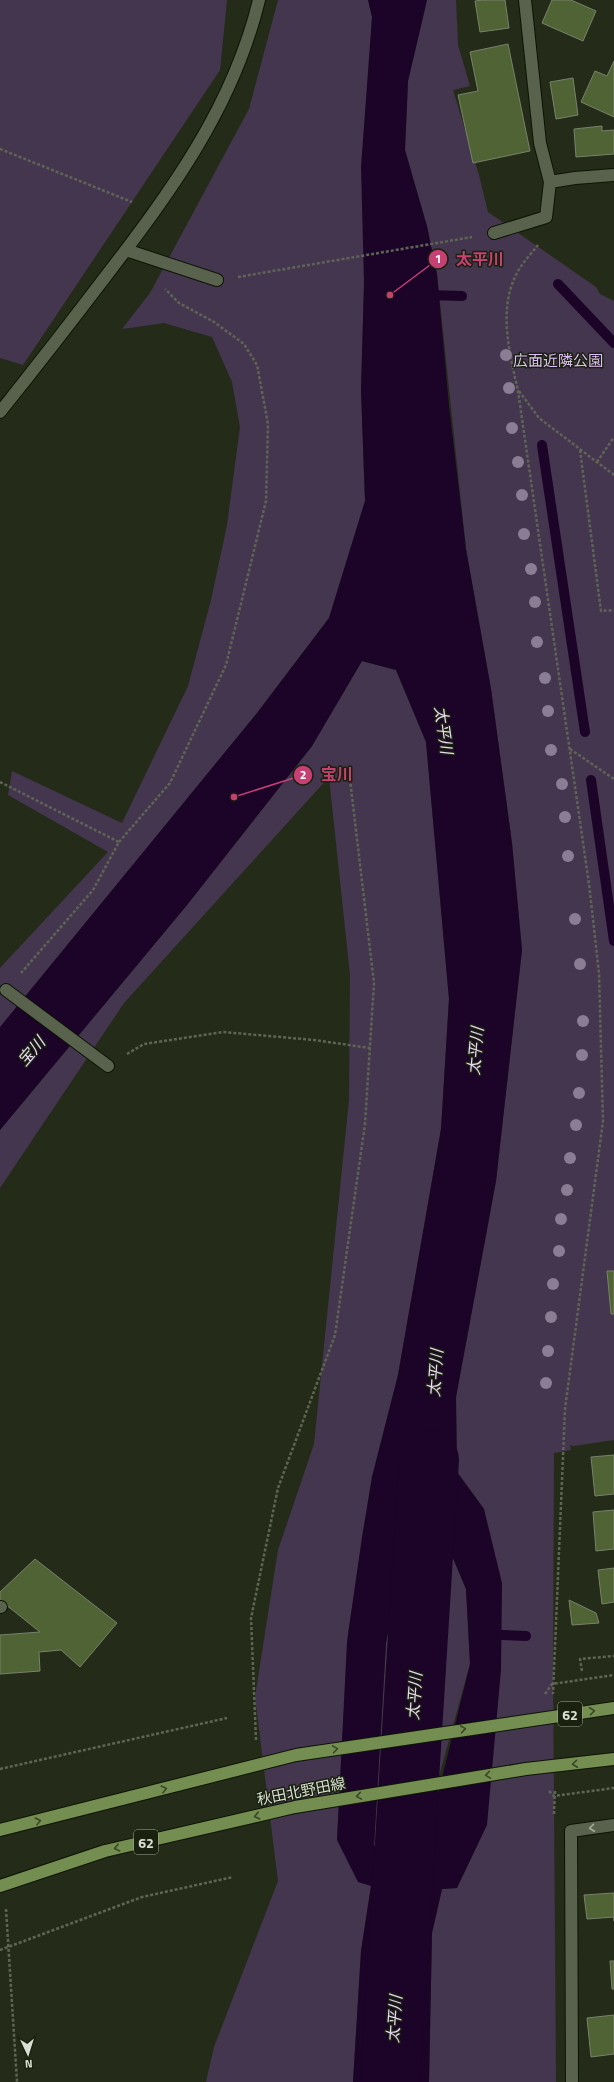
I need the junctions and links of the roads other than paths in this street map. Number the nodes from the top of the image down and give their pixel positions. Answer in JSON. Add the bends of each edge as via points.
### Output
{"nodes":[{"id":1,"x":259,"y":0,"type":"edge"},
{"id":2,"x":525,"y":0,"type":"edge"},
{"id":3,"x":614,"y":175,"type":"edge"},
{"id":4,"x":550,"y":182,"type":"junction"},
{"id":5,"x":494,"y":233,"type":"road end"},
{"id":6,"x":126,"y":250,"type":"junction"},
{"id":7,"x":217,"y":280,"type":"road end"},
{"id":8,"x":0,"y":412,"type":"edge"},
{"id":9,"x":6,"y":990,"type":"road end"},
{"id":10,"x":108,"y":1066,"type":"road end"},
{"id":11,"x":614,"y":1708,"type":"edge"},
{"id":12,"x":614,"y":1759,"type":"edge"},
{"id":13,"x":614,"y":1825,"type":"edge"},
{"id":14,"x":0,"y":1830,"type":"edge"},
{"id":15,"x":2,"y":1885,"type":"edge"},
{"id":16,"x":572,"y":2082,"type":"edge"}],
"edges":[{"from":1,"to":6,"type":"street","via":[[250,37],[223,102],[183,171]]},
{"from":2,"to":4,"type":"street","via":[[540,143]]},
{"from":3,"to":4,"type":"street"},
{"from":4,"to":5,"type":"street","via":[[546,217]]},
{"from":6,"to":7,"type":"street"},
{"from":6,"to":8,"type":"street"},
{"from":9,"to":10,"type":"street"},
{"from":14,"to":11,"type":"main road","number":"62","one_way":true,"via":[[296,1755]]},
{"from":12,"to":15,"type":"main road","name":"秋田北野田線","number":"62","one_way":true,"via":[[526,1769],[295,1807],[105,1851]]},
{"from":13,"to":16,"type":"street","one_way":true,"via":[[571,1831]]}]}
